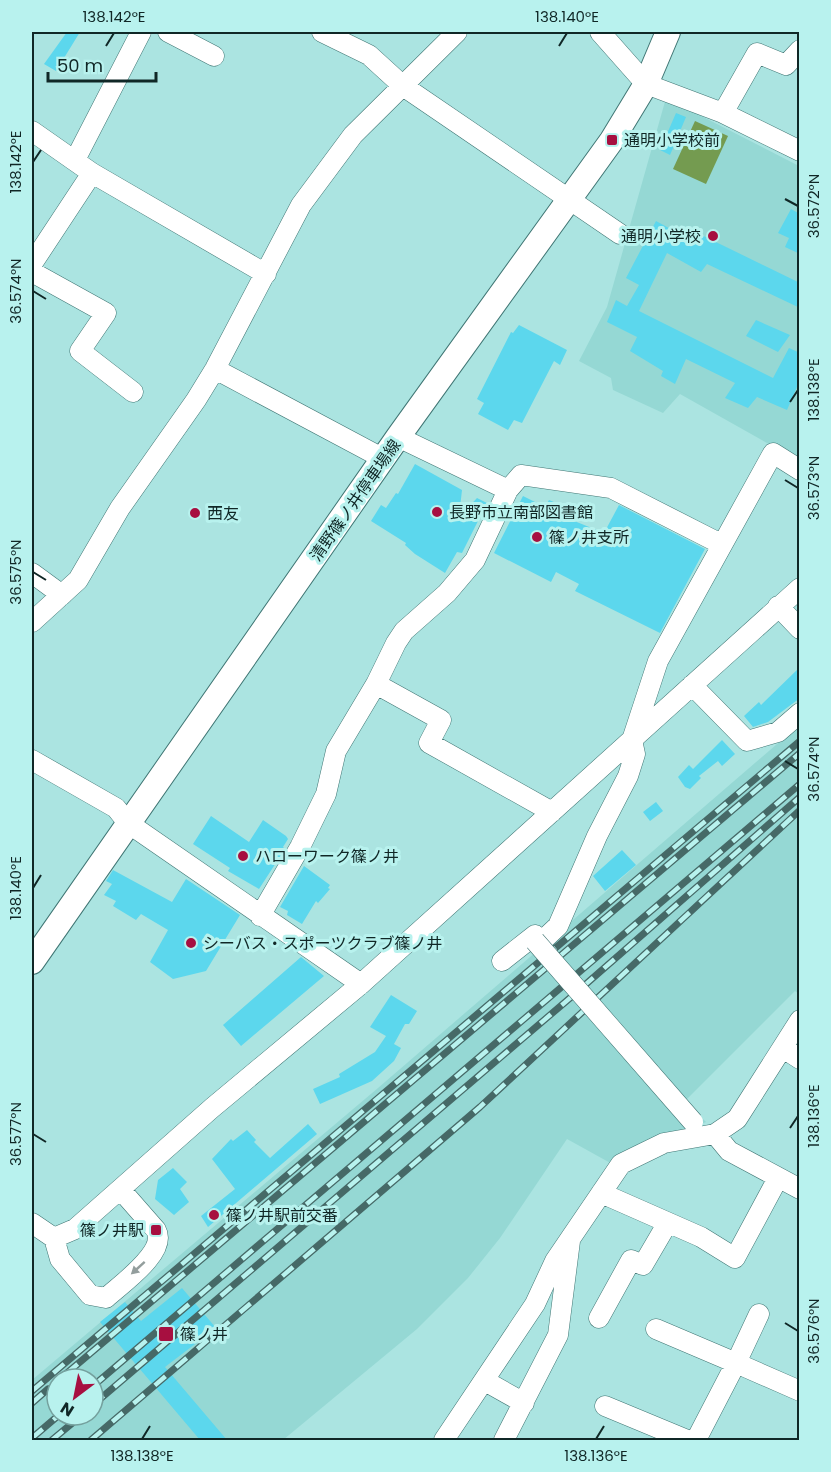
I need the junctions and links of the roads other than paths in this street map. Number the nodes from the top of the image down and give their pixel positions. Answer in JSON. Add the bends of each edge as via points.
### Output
{"nodes":[{"id":1,"x":141,"y":32,"type":"edge"},
{"id":2,"x":168,"y":32,"type":"edge"},
{"id":3,"x":322,"y":32,"type":"edge"},
{"id":4,"x":457,"y":32,"type":"edge"},
{"id":5,"x":600,"y":32,"type":"edge"},
{"id":6,"x":668,"y":32,"type":"edge"},
{"id":7,"x":800,"y":50,"type":"edge"},
{"id":8,"x":214,"y":56,"type":"dead end"},
{"id":9,"x":646,"y":84,"type":"junction"},
{"id":10,"x":404,"y":86,"type":"junction"},
{"id":11,"x":723,"y":114,"type":"junction"},
{"id":12,"x":32,"y":131,"type":"edge"},
{"id":13,"x":800,"y":151,"type":"edge"},
{"id":14,"x":75,"y":160,"type":"junction"},
{"id":15,"x":92,"y":173,"type":"junction"},
{"id":16,"x":568,"y":200,"type":"junction"},
{"id":17,"x":620,"y":234,"type":"dead end"},
{"id":18,"x":32,"y":264,"type":"edge"},
{"id":19,"x":32,"y":272,"type":"edge"},
{"id":20,"x":266,"y":274,"type":"junction"},
{"id":21,"x":215,"y":369,"type":"junction"},
{"id":22,"x":133,"y":392,"type":"dead end"},
{"id":23,"x":398,"y":437,"type":"junction"},
{"id":24,"x":384,"y":459,"type":"junction"},
{"id":25,"x":800,"y":470,"type":"edge"},
{"id":26,"x":508,"y":490,"type":"junction"},
{"id":27,"x":721,"y":543,"type":"junction"},
{"id":28,"x":32,"y":573,"type":"edge"},
{"id":29,"x":800,"y":588,"type":"edge"},
{"id":30,"x":62,"y":595,"type":"junction"},
{"id":31,"x":778,"y":606,"type":"junction"},
{"id":32,"x":32,"y":622,"type":"edge"},
{"id":33,"x":800,"y":629,"type":"edge"},
{"id":34,"x":376,"y":684,"type":"junction"},
{"id":35,"x":692,"y":685,"type":"junction"},
{"id":36,"x":800,"y":713,"type":"edge"},
{"id":37,"x":632,"y":740,"type":"junction"},
{"id":38,"x":32,"y":759,"type":"edge"},
{"id":39,"x":552,"y":812,"type":"junction"},
{"id":40,"x":128,"y":823,"type":"junction"},
{"id":41,"x":260,"y":916,"type":"junction"},
{"id":42,"x":535,"y":941,"type":"dead end"},
{"id":43,"x":502,"y":961,"type":"dead end"},
{"id":44,"x":32,"y":962,"type":"edge"},
{"id":45,"x":361,"y":984,"type":"junction"},
{"id":46,"x":578,"y":1002,"type":"dead end"},
{"id":47,"x":800,"y":1020,"type":"edge"},
{"id":48,"x":783,"y":1048,"type":"junction"},
{"id":49,"x":800,"y":1059,"type":"edge"},
{"id":50,"x":639,"y":1074,"type":"dead end"},
{"id":51,"x":693,"y":1122,"type":"dead end"},
{"id":52,"x":715,"y":1134,"type":"junction"},
{"id":53,"x":778,"y":1178,"type":"junction"},
{"id":54,"x":800,"y":1189,"type":"edge"},
{"id":55,"x":121,"y":1191,"type":"junction"},
{"id":56,"x":601,"y":1193,"type":"junction"},
{"id":57,"x":32,"y":1222,"type":"edge"},
{"id":58,"x":667,"y":1224,"type":"junction"},
{"id":59,"x":54,"y":1238,"type":"junction"},
{"id":60,"x":570,"y":1240,"type":"junction"},
{"id":61,"x":759,"y":1314,"type":"dead end"},
{"id":62,"x":599,"y":1318,"type":"dead end"},
{"id":63,"x":657,"y":1329,"type":"dead end"},
{"id":64,"x":736,"y":1363,"type":"junction"},
{"id":65,"x":485,"y":1381,"type":"junction"},
{"id":66,"x":800,"y":1391,"type":"edge"},
{"id":67,"x":524,"y":1403,"type":"junction"},
{"id":68,"x":605,"y":1406,"type":"dead end"},
{"id":69,"x":444,"y":1440,"type":"edge"},
{"id":70,"x":504,"y":1440,"type":"edge"},
{"id":71,"x":687,"y":1440,"type":"edge"},
{"id":72,"x":696,"y":1440,"type":"edge"}],
"edges":[{"from":1,"to":14,"type":"street"},
{"from":2,"to":8,"type":"street"},
{"from":3,"to":10,"type":"street","via":[[369,55]]},
{"from":4,"to":10,"type":"street"},
{"from":5,"to":9,"type":"street"},
{"from":6,"to":9,"type":"main road","name":"清野篠ノ井停車場線"},
{"from":7,"to":11,"type":"street","via":[[786,65],[758,53]]},
{"from":9,"to":11,"type":"street"},
{"from":9,"to":16,"type":"main road","name":"清野篠ノ井停車場線","via":[[612,140]]},
{"from":10,"to":16,"type":"street"},
{"from":10,"to":20,"type":"street","via":[[353,135],[301,205]]},
{"from":11,"to":13,"type":"street"},
{"from":12,"to":14,"type":"street"},
{"from":14,"to":15,"type":"street"},
{"from":15,"to":18,"type":"street"},
{"from":15,"to":20,"type":"street"},
{"from":16,"to":17,"type":"street"},
{"from":16,"to":23,"type":"main road","name":"清野篠ノ井停車場線"},
{"from":19,"to":22,"type":"street","via":[[106,313],[80,351]]},
{"from":20,"to":21,"type":"street"},
{"from":21,"to":24,"type":"street"},
{"from":21,"to":30,"type":"street","via":[[120,507],[78,580]]},
{"from":23,"to":24,"type":"main road","name":"清野篠ノ井停車場線"},
{"from":23,"to":26,"type":"street"},
{"from":24,"to":40,"type":"main road","name":"清野篠ノ井停車場線"},
{"from":25,"to":27,"type":"street","via":[[772,453]]},
{"from":26,"to":27,"type":"street","via":[[521,474],[611,488]]},
{"from":26,"to":34,"type":"street","via":[[475,560],[447,593],[404,632]]},
{"from":27,"to":37,"type":"street","via":[[658,662]]},
{"from":28,"to":30,"type":"street"},
{"from":29,"to":31,"type":"street"},
{"from":30,"to":32,"type":"street"},
{"from":31,"to":33,"type":"street"},
{"from":31,"to":35,"type":"street"},
{"from":34,"to":39,"type":"street","via":[[441,720],[429,743]]},
{"from":34,"to":41,"type":"street","via":[[336,751],[326,794]]},
{"from":35,"to":36,"type":"street","via":[[747,741],[778,732]]},
{"from":35,"to":37,"type":"street"},
{"from":37,"to":39,"type":"street"},
{"from":37,"to":43,"type":"street","via":[[635,754],[628,776],[558,926],[542,942],[535,935]]},
{"from":38,"to":40,"type":"street","via":[[116,808]]},
{"from":39,"to":45,"type":"street"},
{"from":40,"to":41,"type":"street"},
{"from":40,"to":44,"type":"main road","name":"清野篠ノ井停車場線"},
{"from":41,"to":45,"type":"street"},
{"from":42,"to":51,"type":"street","bridge":true},
{"from":45,"to":55,"type":"street","via":[[212,1108]]},
{"from":46,"to":50,"type":"street"},
{"from":47,"to":48,"type":"street"},
{"from":48,"to":49,"type":"street"},
{"from":48,"to":52,"type":"street","via":[[737,1119]]},
{"from":52,"to":53,"type":"street","via":[[729,1151]]},
{"from":52,"to":56,"type":"street","via":[[664,1143],[621,1164]]},
{"from":53,"to":54,"type":"street"},
{"from":53,"to":58,"type":"street","via":[[735,1258],[701,1237]]},
{"from":55,"to":59,"type":"street","via":[[75,1229]]},
{"from":55,"to":59,"type":"street","one_way":true,"via":[[156,1230],[157,1251],[106,1298],[90,1295],[60,1259]]},
{"from":56,"to":58,"type":"street"},
{"from":56,"to":60,"type":"street"},
{"from":57,"to":59,"type":"street"},
{"from":58,"to":62,"type":"street","via":[[643,1265],[631,1260]]},
{"from":60,"to":65,"type":"street","via":[[555,1261],[535,1304]]},
{"from":60,"to":67,"type":"street","via":[[558,1335]]},
{"from":61,"to":64,"type":"street"},
{"from":63,"to":64,"type":"street"},
{"from":64,"to":66,"type":"street"},
{"from":64,"to":72,"type":"street"},
{"from":65,"to":67,"type":"street"},
{"from":65,"to":69,"type":"street"},
{"from":67,"to":70,"type":"street"},
{"from":68,"to":71,"type":"street"}]}
